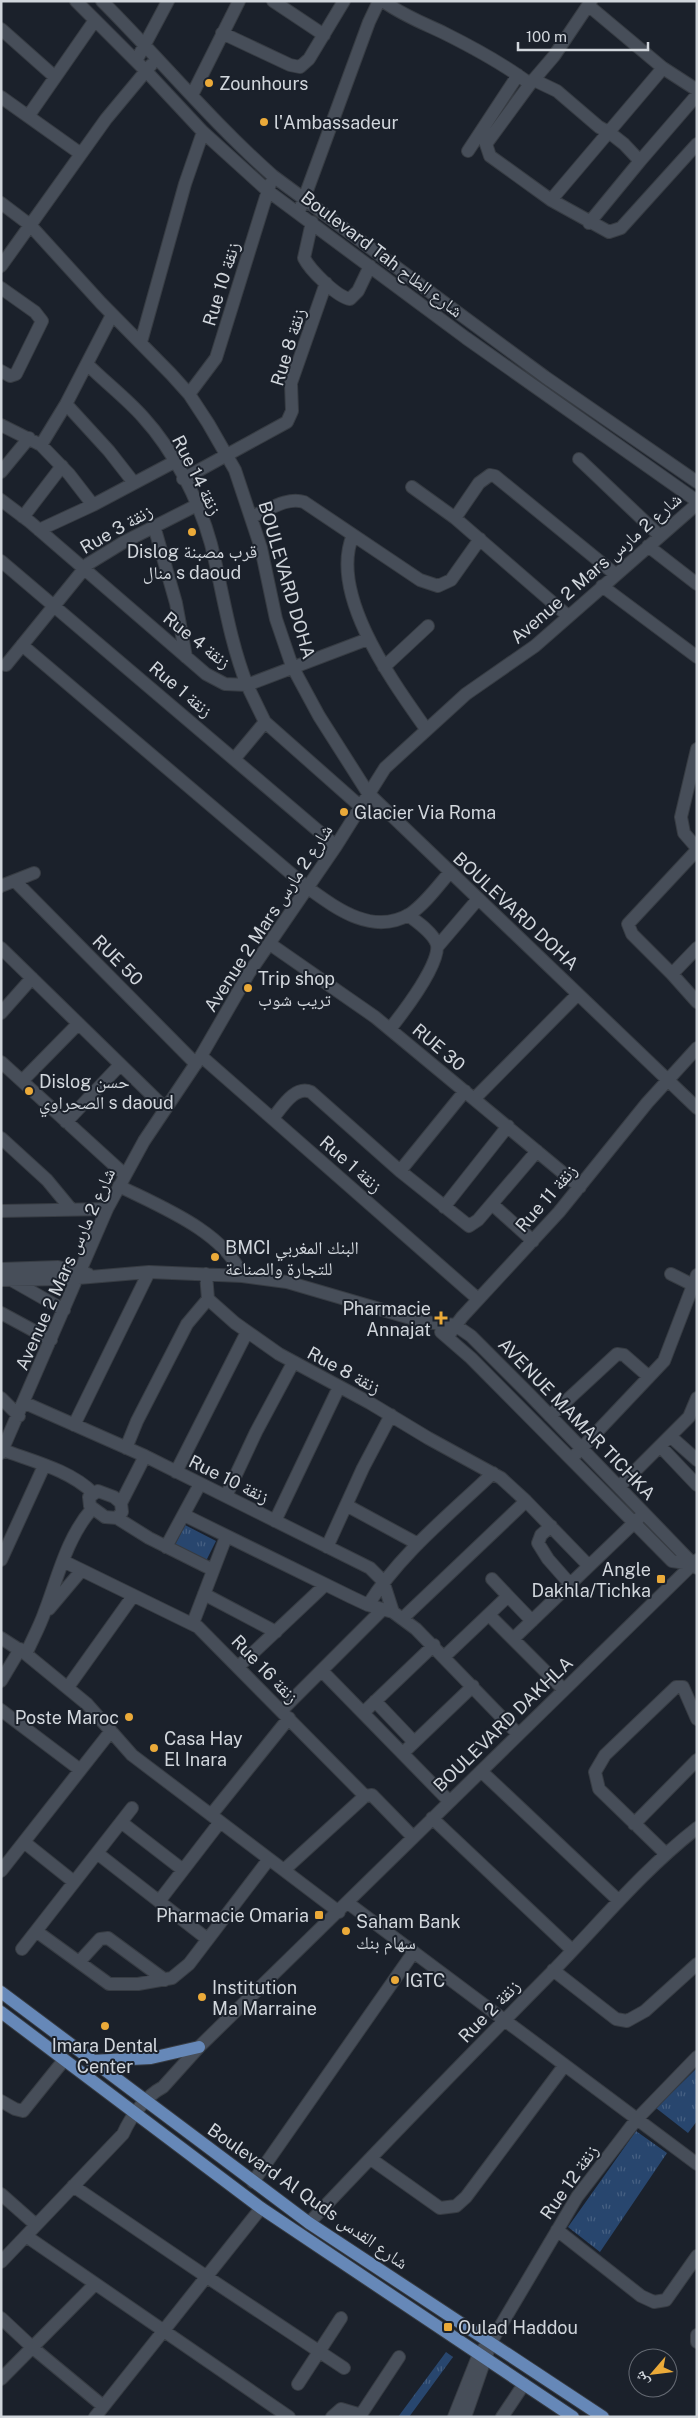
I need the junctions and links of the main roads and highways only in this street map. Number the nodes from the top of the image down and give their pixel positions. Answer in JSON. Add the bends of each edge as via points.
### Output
{"nodes":[{"id":1,"x":1,"y":1992,"type":"edge"},
{"id":2,"x":1,"y":2012,"type":"edge"},
{"id":3,"x":199,"y":2047,"type":"road end"},
{"id":4,"x":91,"y":2060,"type":"junction"},
{"id":5,"x":573,"y":2417,"type":"edge"},
{"id":6,"x":603,"y":2417,"type":"edge"}],
"edges":[{"from":1,"to":4,"type":"main road","name":"Boulevard Al Quds شارع القدس"},
{"from":2,"to":5,"type":"main road","name":"Boulevard Al Quds شارع القدس","via":[[261,2208]]},
{"from":3,"to":4,"type":"main road","via":[[150,2058]]},
{"from":4,"to":6,"type":"main road","name":"Boulevard Al Quds شارع القدس","via":[[309,2223]]}]}
